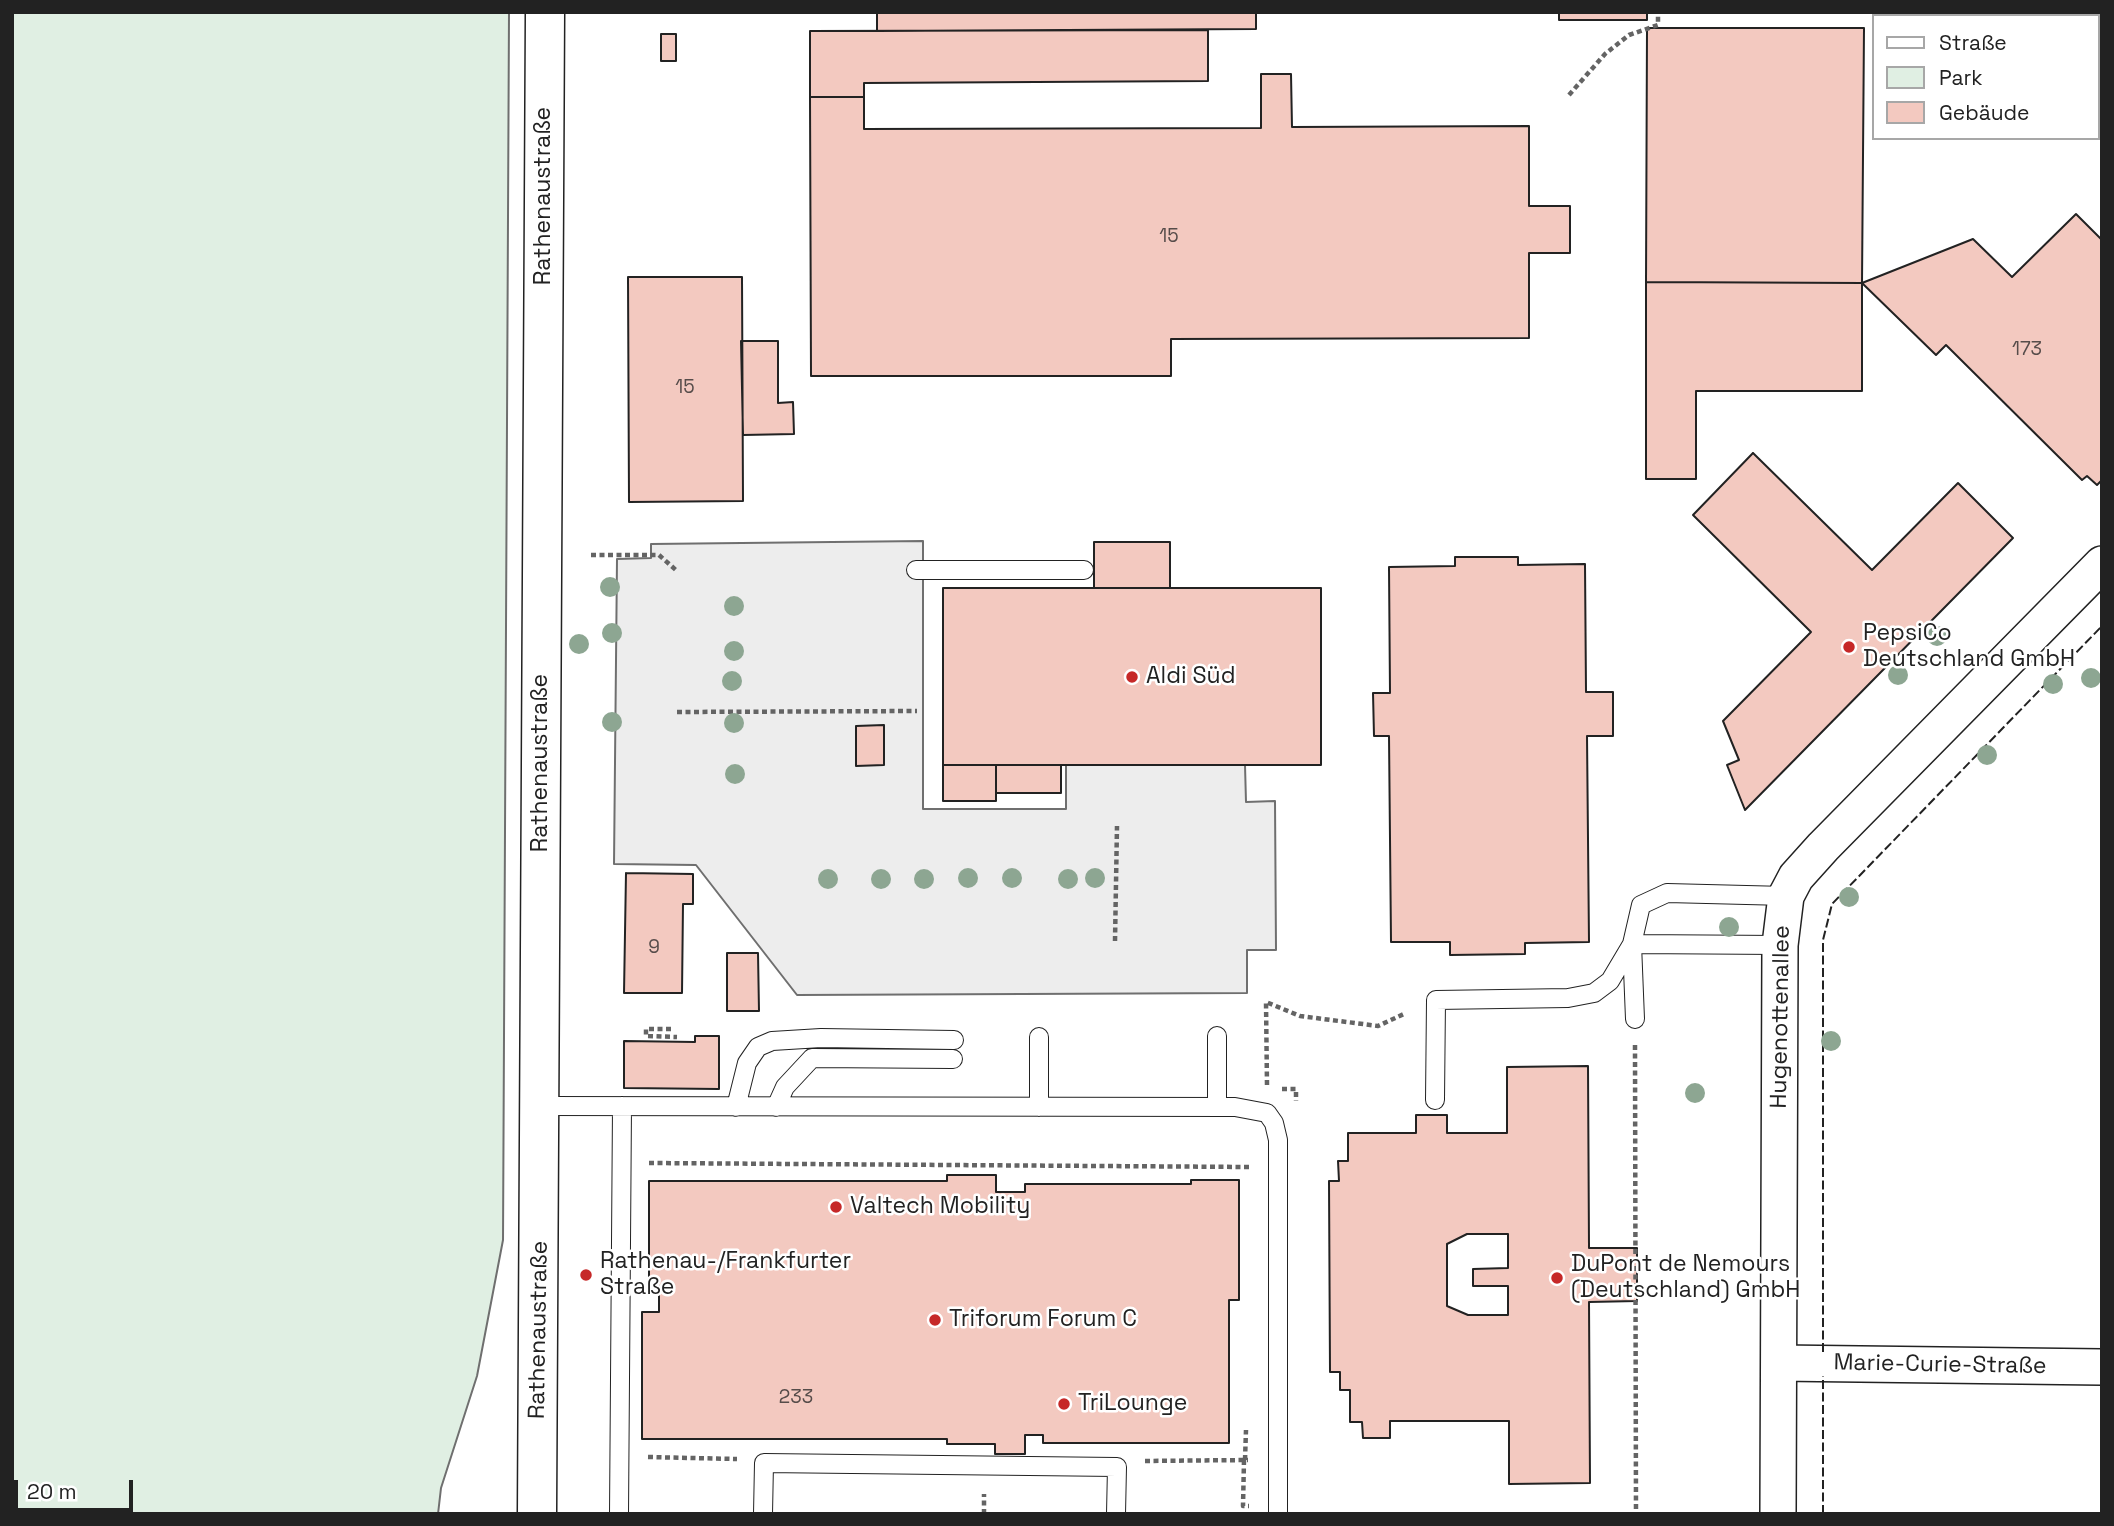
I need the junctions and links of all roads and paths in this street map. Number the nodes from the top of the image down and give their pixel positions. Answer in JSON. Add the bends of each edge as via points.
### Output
{"nodes":[{"id":1,"x":545,"y":12,"type":"edge"},
{"id":2,"x":1658,"y":12,"type":"edge"},
{"id":3,"x":1569,"y":95,"type":"dead end"},
{"id":4,"x":591,"y":555,"type":"dead end"},
{"id":5,"x":2102,"y":564,"type":"edge"},
{"id":6,"x":916,"y":570,"type":"dead end"},
{"id":7,"x":1084,"y":570,"type":"dead end"},
{"id":8,"x":677,"y":571,"type":"dead end"},
{"id":9,"x":917,"y":711,"type":"dead end"},
{"id":10,"x":677,"y":712,"type":"dead end"},
{"id":11,"x":1116,"y":826,"type":"dead end"},
{"id":12,"x":1786,"y":896,"type":"junction"},
{"id":13,"x":1115,"y":941,"type":"dead end"},
{"id":14,"x":1632,"y":944,"type":"junction"},
{"id":15,"x":1780,"y":945,"type":"junction"},
{"id":16,"x":1436,"y":1000,"type":"junction"},
{"id":17,"x":1634,"y":1019,"type":"joint"},
{"id":18,"x":671,"y":1029,"type":"dead end"},
{"id":19,"x":1217,"y":1036,"type":"dead end"},
{"id":20,"x":677,"y":1037,"type":"dead end"},
{"id":21,"x":1039,"y":1037,"type":"dead end"},
{"id":22,"x":954,"y":1040,"type":"dead end"},
{"id":23,"x":953,"y":1059,"type":"dead end"},
{"id":24,"x":1435,"y":1100,"type":"dead end"},
{"id":25,"x":540,"y":1106,"type":"junction"},
{"id":26,"x":622,"y":1106,"type":"junction"},
{"id":27,"x":736,"y":1107,"type":"junction"},
{"id":28,"x":776,"y":1107,"type":"junction"},
{"id":29,"x":1039,"y":1107,"type":"junction"},
{"id":30,"x":1217,"y":1107,"type":"junction"},
{"id":31,"x":1267,"y":1113,"type":"junction"},
{"id":32,"x":621,"y":1163,"type":"junction"},
{"id":33,"x":1255,"y":1167,"type":"dead end"},
{"id":34,"x":1779,"y":1363,"type":"junction"},
{"id":35,"x":2102,"y":1367,"type":"edge"},
{"id":36,"x":619,"y":1458,"type":"junction"},
{"id":37,"x":1244,"y":1460,"type":"junction"},
{"id":38,"x":1253,"y":1460,"type":"dead end"},
{"id":39,"x":764,"y":1463,"type":"junction"},
{"id":40,"x":1116,"y":1466,"type":"junction"},
{"id":41,"x":1243,"y":1472,"type":"dead end"},
{"id":42,"x":537,"y":1514,"type":"edge"},
{"id":43,"x":619,"y":1514,"type":"edge"},
{"id":44,"x":763,"y":1514,"type":"edge"},
{"id":45,"x":1116,"y":1514,"type":"edge"},
{"id":46,"x":1278,"y":1514,"type":"edge"},
{"id":47,"x":1636,"y":1514,"type":"edge"},
{"id":48,"x":1778,"y":1514,"type":"edge"}],
"edges":[{"from":1,"to":25,"type":"street","name":"Rathenaustraße"},
{"from":2,"to":3,"type":"path","via":[[1658,24],[1642,28],[1613,47]]},
{"from":4,"to":8,"type":"path","via":[[659,555]]},
{"from":5,"to":12,"type":"street","name":"Hugenottenallee","via":[[1814,857]]},
{"from":6,"to":7,"type":"lane"},
{"from":9,"to":10,"type":"path"},
{"from":11,"to":13,"type":"path"},
{"from":12,"to":14,"type":"lane","via":[[1667,893],[1641,905]]},
{"from":12,"to":15,"type":"street","name":"Hugenottenallee"},
{"from":14,"to":15,"type":"lane"},
{"from":14,"to":16,"type":"lane","via":[[1610,981],[1594,993],[1569,998]]},
{"from":14,"to":17,"type":"lane"},
{"from":15,"to":34,"type":"street","name":"Hugenottenallee"},
{"from":16,"to":24,"type":"lane"},
{"from":16,"to":31,"type":"path","via":[[1378,1026],[1300,1016],[1266,1002]]},
{"from":17,"to":47,"type":"path"},
{"from":18,"to":20,"type":"path","via":[[646,1029],[646,1036]]},
{"from":19,"to":30,"type":"lane"},
{"from":21,"to":29,"type":"lane"},
{"from":22,"to":27,"type":"lane","via":[[772,1041],[758,1047],[747,1063]]},
{"from":23,"to":28,"type":"lane","via":[[812,1058],[785,1087]]},
{"from":25,"to":26,"type":"lane"},
{"from":25,"to":42,"type":"street","name":"Rathenaustraße"},
{"from":26,"to":27,"type":"lane"},
{"from":26,"to":32,"type":"lane"},
{"from":27,"to":28,"type":"lane"},
{"from":28,"to":29,"type":"lane"},
{"from":29,"to":30,"type":"lane"},
{"from":30,"to":31,"type":"lane"},
{"from":31,"to":46,"type":"lane","via":[[1275,1123],[1278,1140]]},
{"from":32,"to":33,"type":"path"},
{"from":32,"to":36,"type":"lane"},
{"from":34,"to":35,"type":"street","name":"Marie-Curie-Straße"},
{"from":34,"to":48,"type":"street","name":"Hugenottenallee"},
{"from":36,"to":39,"type":"path","via":[[724,1457]]},
{"from":36,"to":43,"type":"lane"},
{"from":37,"to":38,"type":"path"},
{"from":37,"to":40,"type":"path","via":[[1156,1459]]},
{"from":37,"to":41,"type":"path"},
{"from":39,"to":40,"type":"lane"},
{"from":39,"to":44,"type":"lane"},
{"from":40,"to":45,"type":"lane"}]}
